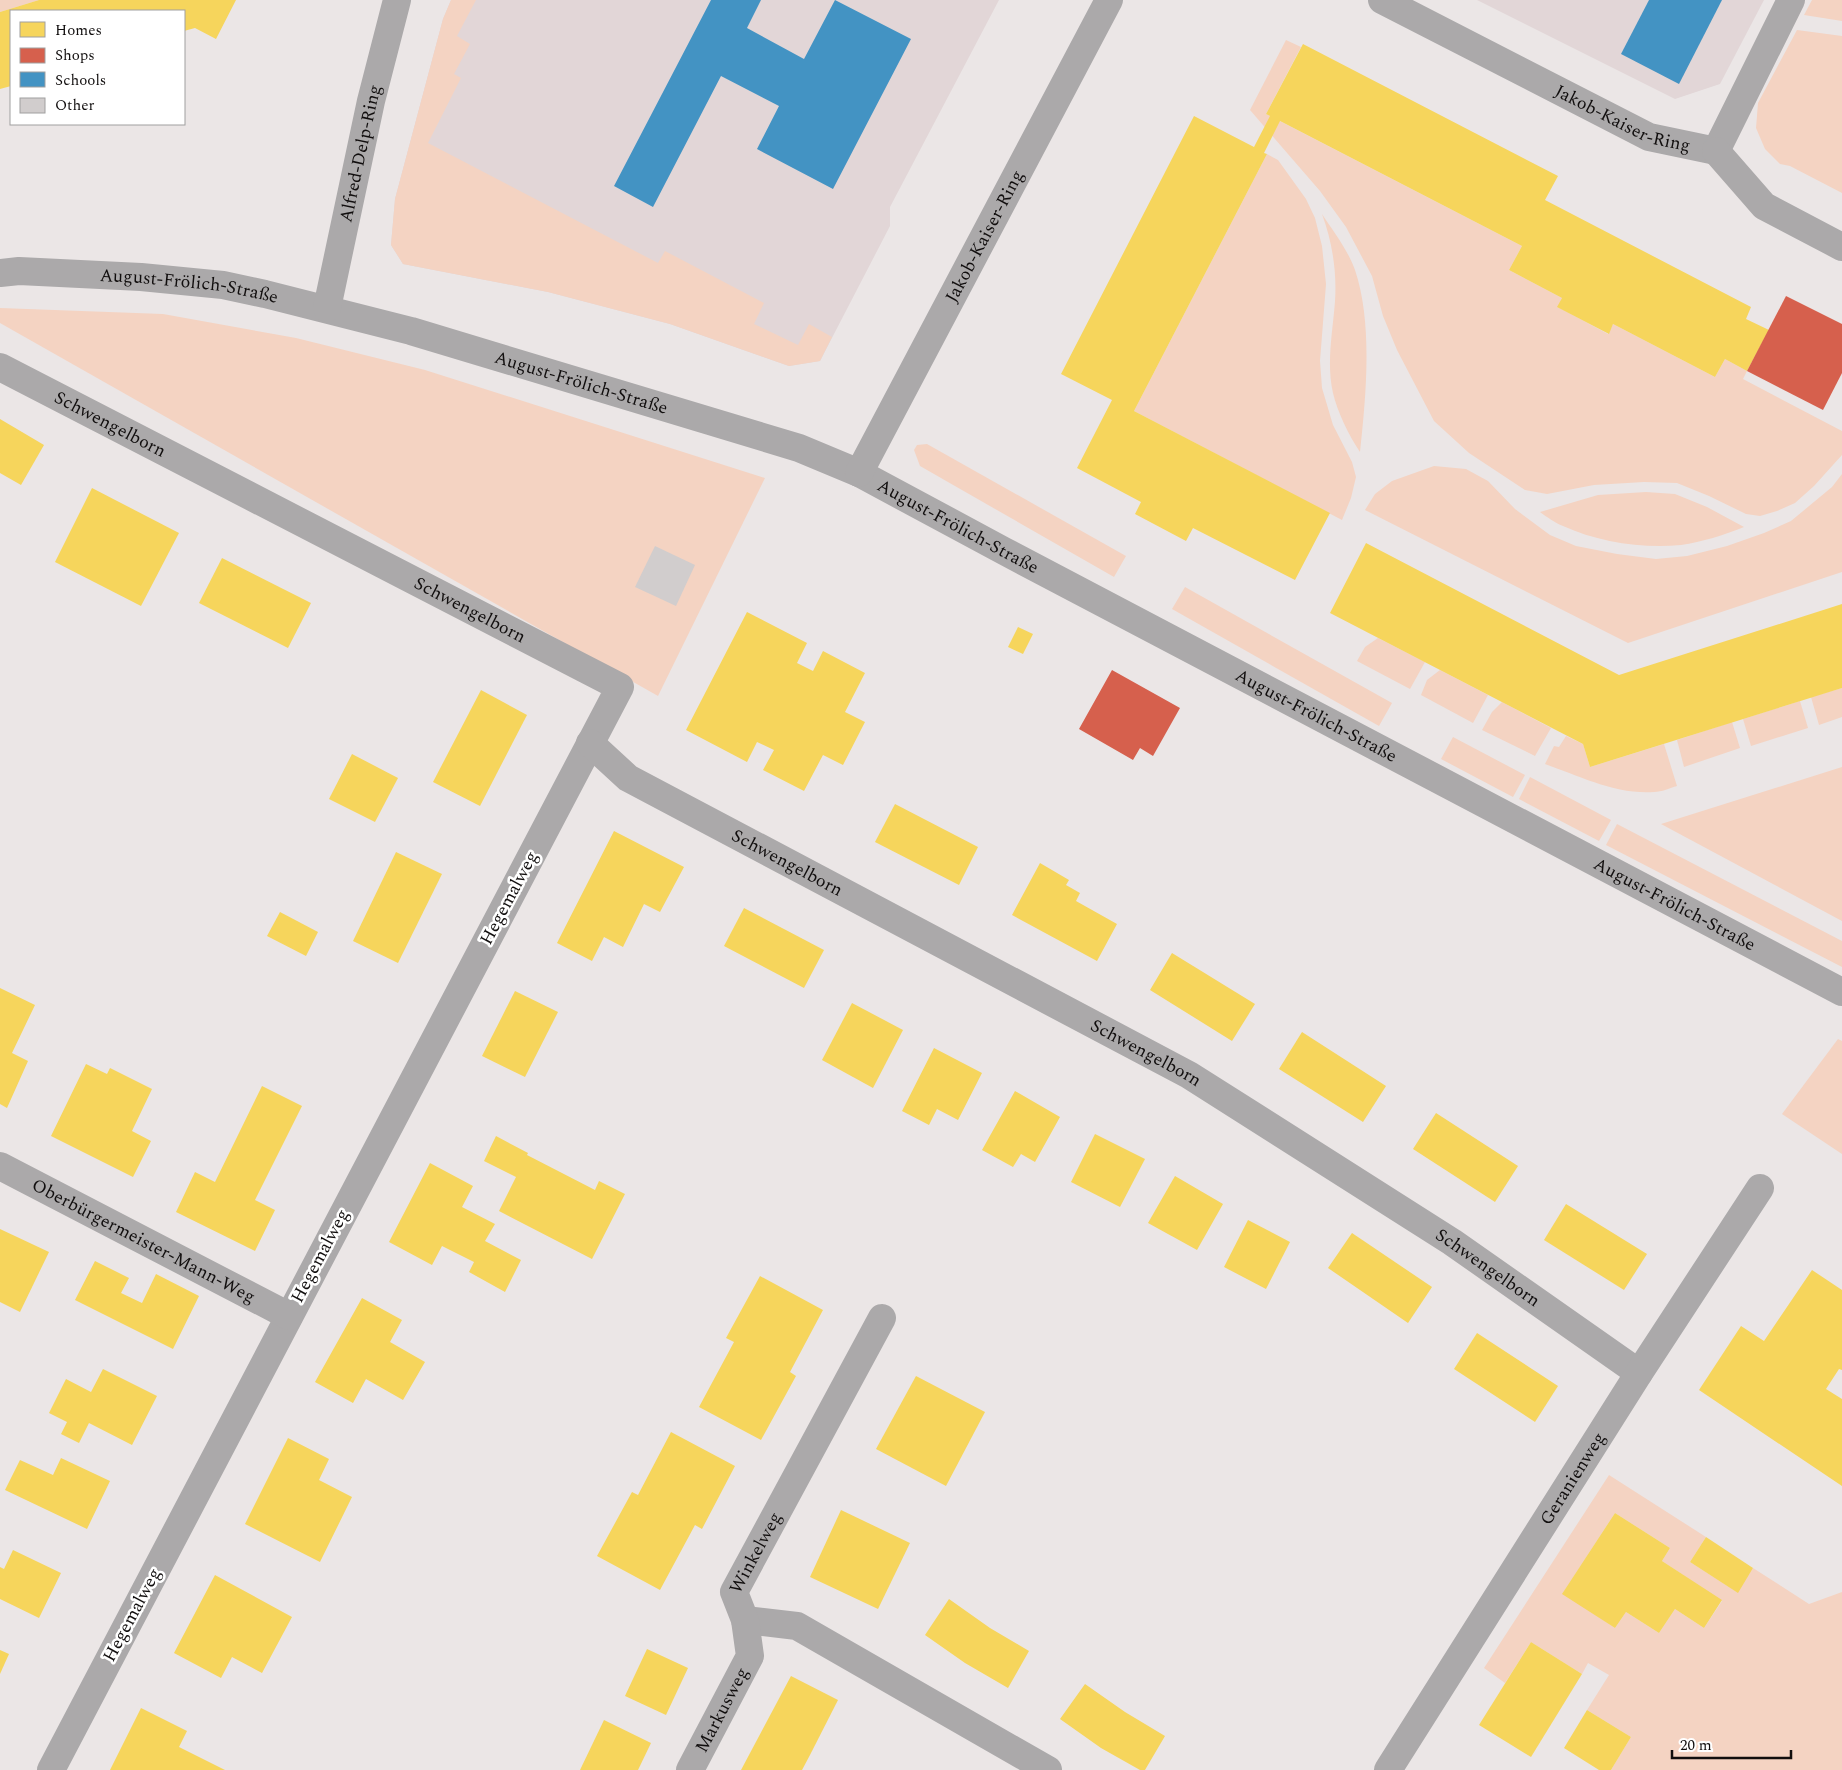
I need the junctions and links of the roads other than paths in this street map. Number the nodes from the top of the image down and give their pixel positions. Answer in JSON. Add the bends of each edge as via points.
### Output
{"nodes":[{"id":1,"x":397,"y":0,"type":"edge"},
{"id":2,"x":1109,"y":0,"type":"edge"},
{"id":3,"x":1382,"y":0,"type":"edge"},
{"id":4,"x":1791,"y":0,"type":"edge"},
{"id":5,"x":1716,"y":151,"type":"junction"},
{"id":6,"x":1842,"y":247,"type":"edge"},
{"id":7,"x":0,"y":273,"type":"edge"},
{"id":8,"x":327,"y":308,"type":"junction"},
{"id":9,"x":0,"y":367,"type":"edge"},
{"id":10,"x":859,"y":473,"type":"junction"},
{"id":11,"x":590,"y":743,"type":"junction"},
{"id":12,"x":1842,"y":992,"type":"edge"},
{"id":13,"x":0,"y":1166,"type":"edge"},
{"id":14,"x":1760,"y":1188,"type":"dead end"},
{"id":15,"x":289,"y":1316,"type":"junction"},
{"id":16,"x":882,"y":1318,"type":"dead end"},
{"id":17,"x":1638,"y":1373,"type":"junction"},
{"id":18,"x":745,"y":1620,"type":"junction"},
{"id":19,"x":51,"y":1770,"type":"edge"},
{"id":20,"x":690,"y":1770,"type":"edge"},
{"id":21,"x":1048,"y":1770,"type":"edge"},
{"id":22,"x":1388,"y":1770,"type":"edge"}],
"edges":[{"from":1,"to":8,"type":"street","name":"Alfred-Delp-Ring","via":[[371,101]]},
{"from":2,"to":10,"type":"street","name":"Jakob-Kaiser-Ring"},
{"from":3,"to":5,"type":"street","name":"Jakob-Kaiser-Ring","via":[[1649,137]]},
{"from":4,"to":5,"type":"street","name":"Jakob-Kaiser-Ring"},
{"from":5,"to":6,"type":"street","via":[[1764,206]]},
{"from":7,"to":8,"type":"street","name":"August-Frölich-Straße","via":[[19,271],[141,277],[222,285]]},
{"from":8,"to":10,"type":"street","name":"August-Frölich-Straße","via":[[799,448]]},
{"from":9,"to":11,"type":"street","name":"Schwengelborn","via":[[620,687]]},
{"from":10,"to":12,"type":"street","name":"August-Frölich-Straße"},
{"from":11,"to":15,"type":"street","name":"Hegemalweg"},
{"from":11,"to":17,"type":"street","name":"Schwengelborn","via":[[628,778],[1190,1075],[1452,1242]]},
{"from":13,"to":15,"type":"street","name":"Oberbürgermeister-Mann-Weg"},
{"from":14,"to":17,"type":"street","name":"Geranienweg"},
{"from":15,"to":19,"type":"street","name":"Hegemalweg"},
{"from":16,"to":18,"type":"street","name":"Winkelweg","via":[[734,1592]]},
{"from":17,"to":22,"type":"street","name":"Geranienweg"},
{"from":18,"to":20,"type":"street","name":"Markusweg","via":[[750,1656]]},
{"from":18,"to":21,"type":"street","name":"Winkelweg","via":[[797,1626]]}]}
